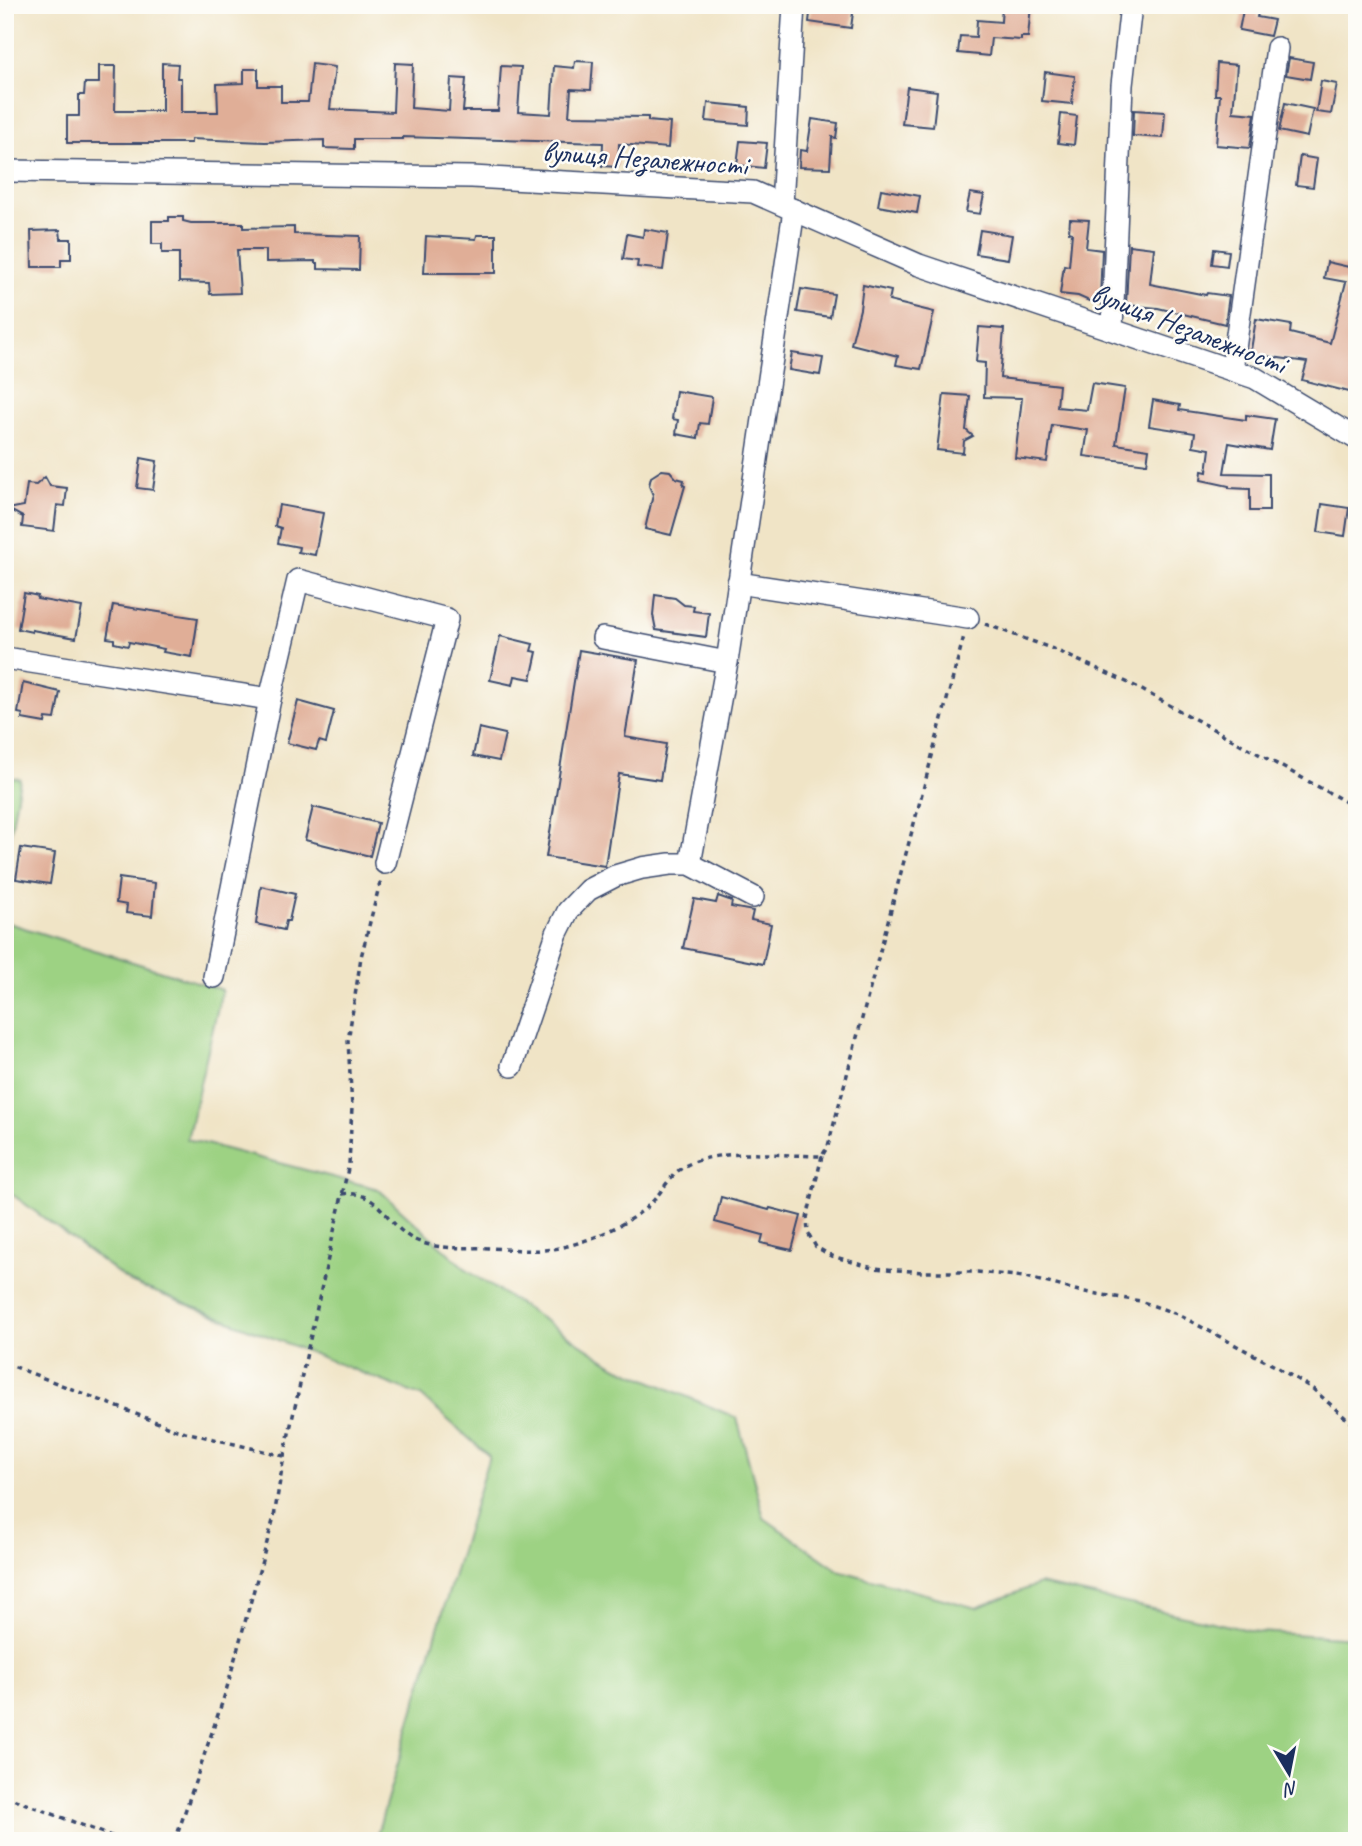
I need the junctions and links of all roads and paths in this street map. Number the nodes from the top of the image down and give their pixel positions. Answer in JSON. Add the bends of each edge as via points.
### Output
{"nodes":[{"id":1,"x":794,"y":5,"type":"edge"},
{"id":2,"x":1131,"y":5,"type":"edge"},
{"id":3,"x":1277,"y":48,"type":"dead end"},
{"id":4,"x":5,"y":171,"type":"edge"},
{"id":5,"x":788,"y":207,"type":"junction"},
{"id":6,"x":1112,"y":330,"type":"junction"},
{"id":7,"x":1232,"y":370,"type":"junction"},
{"id":8,"x":1357,"y":439,"type":"edge"},
{"id":9,"x":738,"y":583,"type":"junction"},
{"id":10,"x":968,"y":618,"type":"junction"},
{"id":11,"x":603,"y":638,"type":"dead end"},
{"id":12,"x":5,"y":658,"type":"edge"},
{"id":13,"x":727,"y":662,"type":"junction"},
{"id":14,"x":270,"y":699,"type":"junction"},
{"id":15,"x":1357,"y":808,"type":"edge"},
{"id":16,"x":385,"y":863,"type":"joint"},
{"id":17,"x":690,"y":864,"type":"junction"},
{"id":18,"x":753,"y":897,"type":"dead end"},
{"id":19,"x":214,"y":977,"type":"dead end"},
{"id":20,"x":512,"y":1066,"type":"dead end"},
{"id":21,"x":822,"y":1156,"type":"junction"},
{"id":22,"x":342,"y":1194,"type":"junction"},
{"id":23,"x":5,"y":1363,"type":"edge"},
{"id":24,"x":1357,"y":1428,"type":"edge"},
{"id":25,"x":284,"y":1456,"type":"junction"},
{"id":26,"x":5,"y":1796,"type":"edge"},
{"id":27,"x":124,"y":1841,"type":"edge"},
{"id":28,"x":175,"y":1841,"type":"edge"}],
"edges":[{"from":1,"to":5,"type":"street"},
{"from":2,"to":6,"type":"street","via":[[1122,85]]},
{"from":3,"to":7,"type":"street"},
{"from":4,"to":5,"type":"street","name":"вулиця Незалежності","via":[[472,177],[753,192]]},
{"from":5,"to":6,"type":"street","name":"вулиця Незалежності","via":[[919,265]]},
{"from":5,"to":9,"type":"street"},
{"from":6,"to":7,"type":"street","name":"вулиця Незалежності"},
{"from":7,"to":8,"type":"street","name":"вулиця Незалежності","via":[[1255,378]]},
{"from":9,"to":10,"type":"street"},
{"from":9,"to":13,"type":"street"},
{"from":10,"to":15,"type":"path","via":[[1131,684]]},
{"from":10,"to":21,"type":"path"},
{"from":11,"to":13,"type":"street"},
{"from":12,"to":14,"type":"street"},
{"from":13,"to":17,"type":"street"},
{"from":14,"to":16,"type":"street","via":[[298,580],[447,619]]},
{"from":14,"to":19,"type":"street"},
{"from":16,"to":22,"type":"path","via":[[361,957],[348,1041],[352,1107],[349,1164]]},
{"from":17,"to":18,"type":"street"},
{"from":17,"to":20,"type":"street","via":[[615,876],[588,890],[568,911]]},
{"from":21,"to":22,"type":"path","via":[[718,1155],[698,1160],[682,1167],[649,1206],[626,1222],[554,1249],[418,1242],[368,1196]]},
{"from":21,"to":24,"type":"path","via":[[807,1233],[816,1247],[832,1256],[873,1268],[1025,1277],[1140,1301],[1177,1314],[1284,1372],[1313,1389]]},
{"from":22,"to":25,"type":"path"},
{"from":23,"to":25,"type":"path","via":[[177,1430]]},
{"from":25,"to":28,"type":"path","via":[[274,1517],[226,1692]]},
{"from":26,"to":27,"type":"path"}]}
